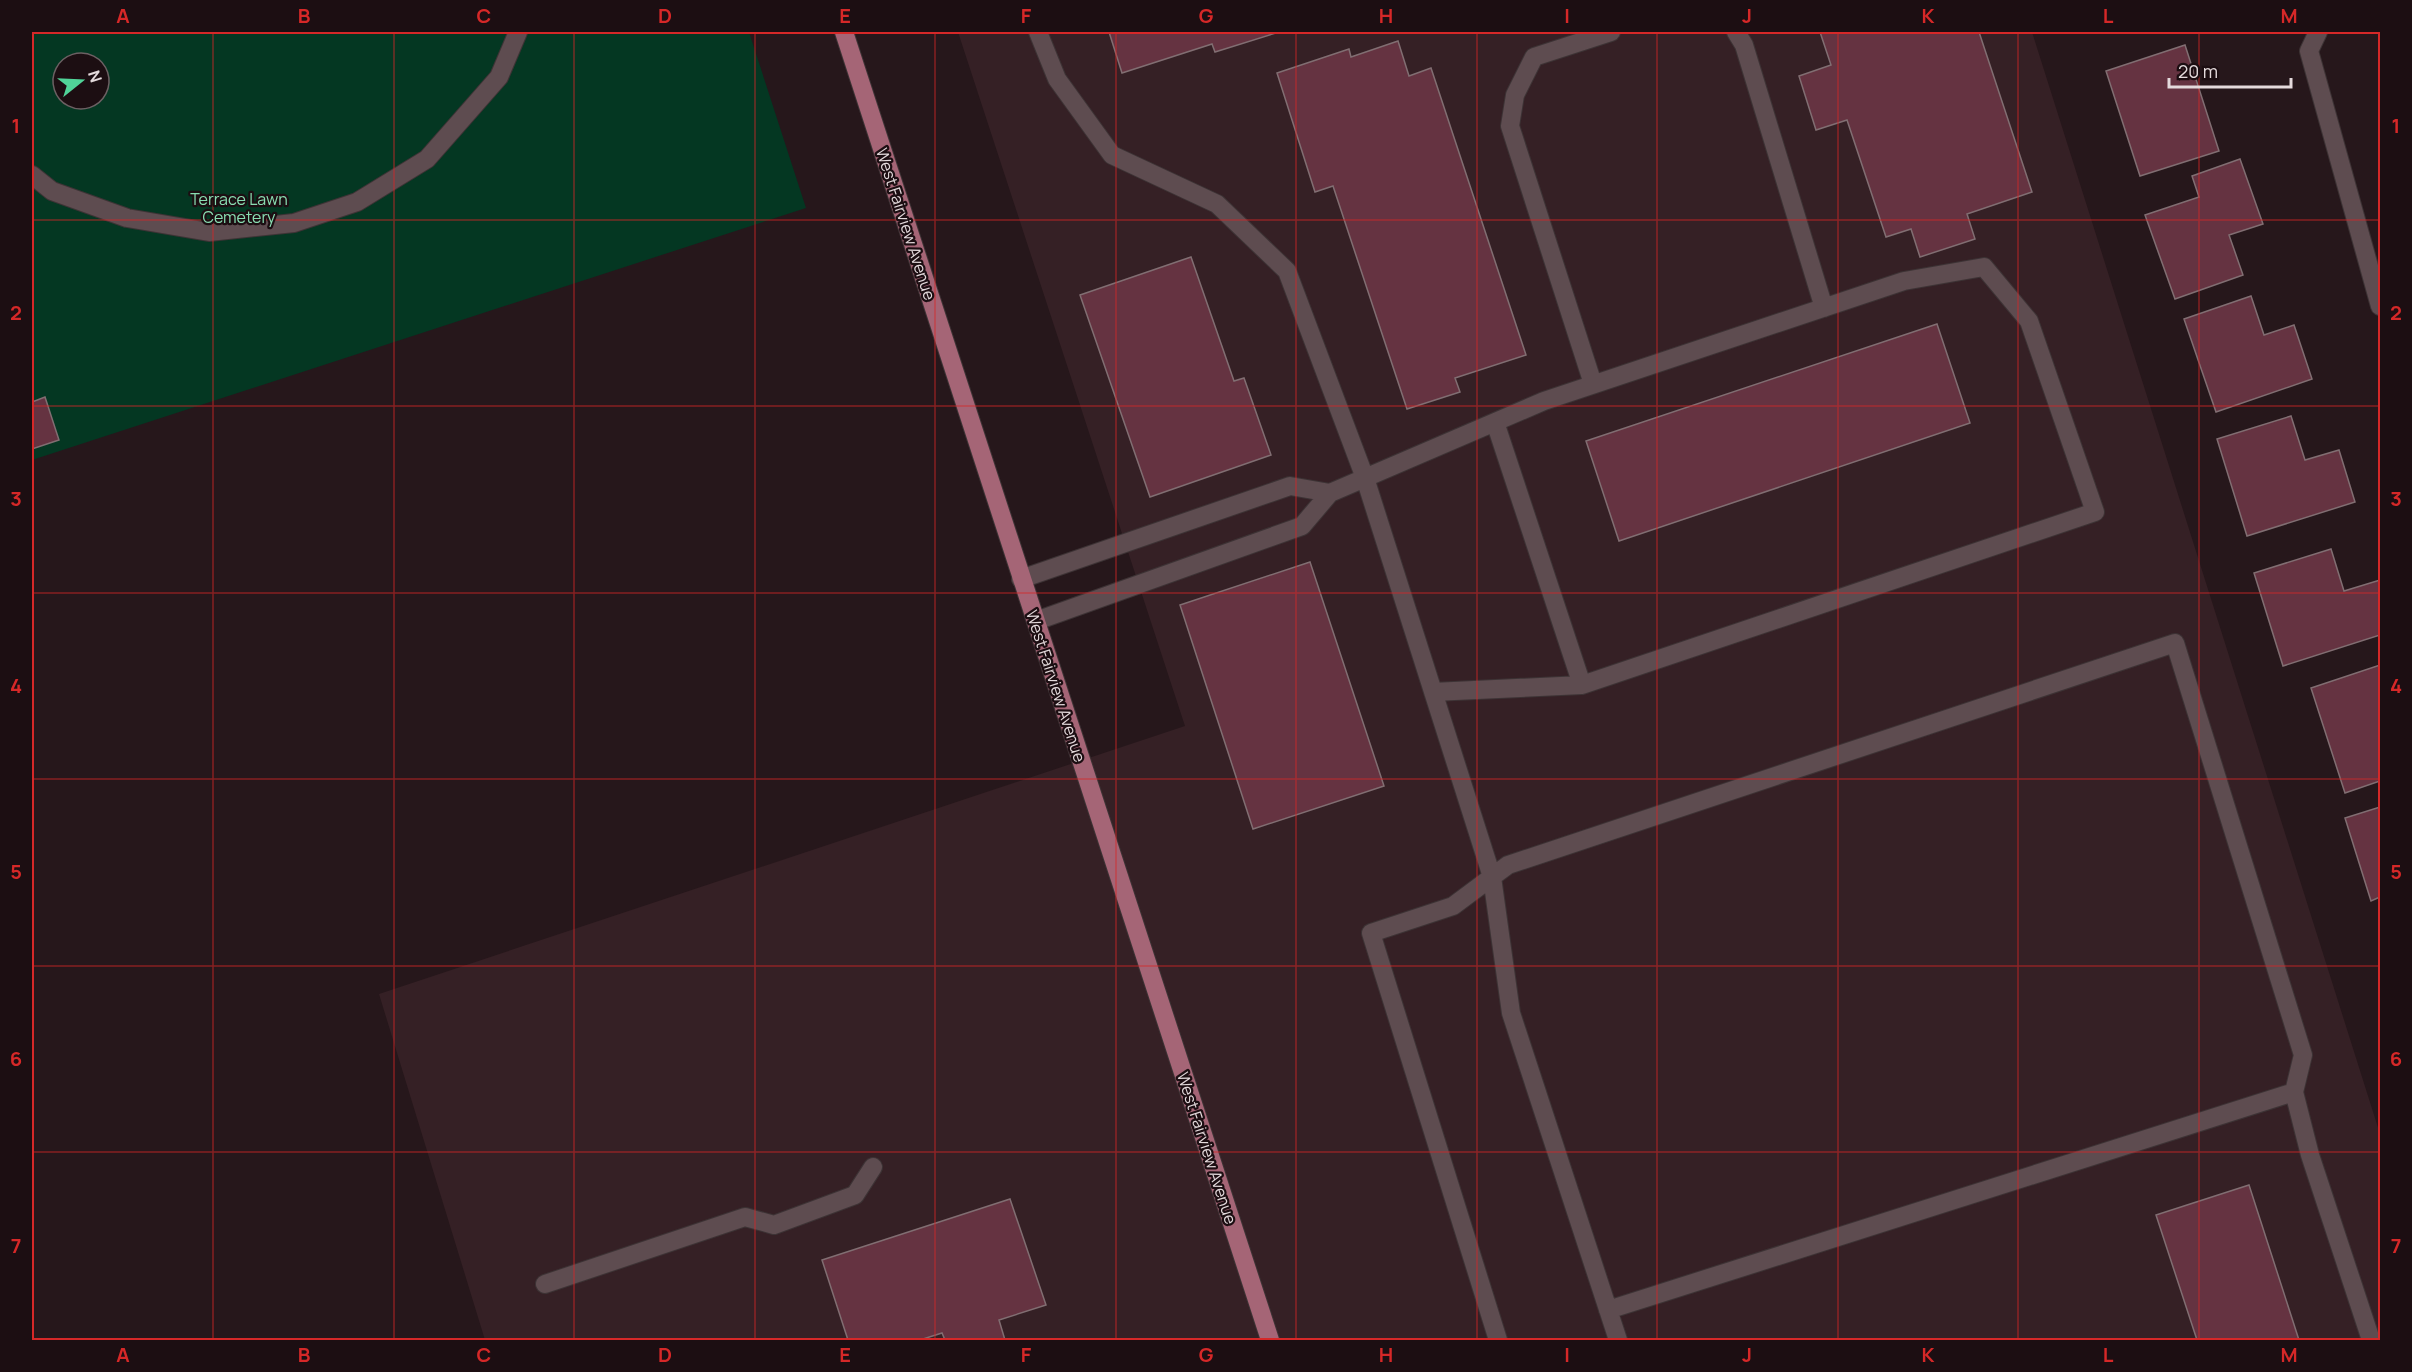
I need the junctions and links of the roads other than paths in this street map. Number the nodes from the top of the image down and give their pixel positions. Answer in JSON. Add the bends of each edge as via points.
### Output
{"nodes":[{"id":1,"x":518,"y":32,"type":"edge"},
{"id":2,"x":844,"y":32,"type":"edge"},
{"id":3,"x":1038,"y":32,"type":"edge"},
{"id":4,"x":1611,"y":32,"type":"edge"},
{"id":5,"x":1736,"y":32,"type":"edge"},
{"id":6,"x":2318,"y":32,"type":"edge"},
{"id":7,"x":32,"y":175,"type":"edge"},
{"id":8,"x":2380,"y":306,"type":"edge"},
{"id":9,"x":1824,"y":308,"type":"junction"},
{"id":10,"x":1593,"y":384,"type":"junction"},
{"id":11,"x":1495,"y":422,"type":"junction"},
{"id":12,"x":1365,"y":478,"type":"junction"},
{"id":13,"x":1330,"y":493,"type":"junction"},
{"id":14,"x":1021,"y":579,"type":"junction"},
{"id":15,"x":1036,"y":621,"type":"junction"},
{"id":16,"x":1582,"y":685,"type":"junction"},
{"id":17,"x":1433,"y":692,"type":"junction"},
{"id":18,"x":1492,"y":877,"type":"junction"},
{"id":19,"x":2294,"y":1092,"type":"junction"},
{"id":20,"x":873,"y":1167,"type":"dead end"},
{"id":21,"x":545,"y":1284,"type":"dead end"},
{"id":22,"x":1608,"y":1310,"type":"junction"},
{"id":23,"x":1270,"y":1341,"type":"edge"},
{"id":24,"x":1498,"y":1341,"type":"edge"},
{"id":25,"x":1618,"y":1341,"type":"edge"},
{"id":26,"x":2371,"y":1341,"type":"edge"}],
"edges":[{"from":1,"to":7,"type":"street","via":[[498,77],[427,159],[357,202],[294,223],[209,232],[127,218],[52,191]]},
{"from":2,"to":14,"type":"main road","name":"West Fairview Avenue"},
{"from":3,"to":12,"type":"street","via":[[1057,79],[1112,155],[1217,204],[1287,271]]},
{"from":4,"to":10,"type":"street","via":[[1534,57],[1515,95],[1510,126]]},
{"from":5,"to":9,"type":"street","via":[[1744,45]]},
{"from":6,"to":8,"type":"street","via":[[2309,51]]},
{"from":9,"to":10,"type":"street"},
{"from":9,"to":16,"type":"street","via":[[1904,281],[1984,267],[2030,321],[2095,512]]},
{"from":10,"to":11,"type":"street"},
{"from":11,"to":12,"type":"street"},
{"from":11,"to":16,"type":"street"},
{"from":12,"to":13,"type":"street"},
{"from":12,"to":17,"type":"street"},
{"from":13,"to":14,"type":"street","via":[[1290,486]]},
{"from":13,"to":15,"type":"street","via":[[1302,526]]},
{"from":14,"to":15,"type":"main road","name":"West Fairview Avenue"},
{"from":15,"to":23,"type":"main road","name":"West Fairview Avenue"},
{"from":16,"to":17,"type":"street"},
{"from":17,"to":18,"type":"street"},
{"from":18,"to":19,"type":"street","via":[[1508,865],[2175,643],[2303,1055]]},
{"from":18,"to":22,"type":"street","via":[[1511,1013]]},
{"from":18,"to":24,"type":"street","via":[[1453,906],[1371,933]]},
{"from":19,"to":22,"type":"street"},
{"from":19,"to":26,"type":"street","via":[[2310,1155]]},
{"from":20,"to":21,"type":"street","via":[[855,1195],[774,1225],[745,1217]]},
{"from":22,"to":25,"type":"street"}]}
